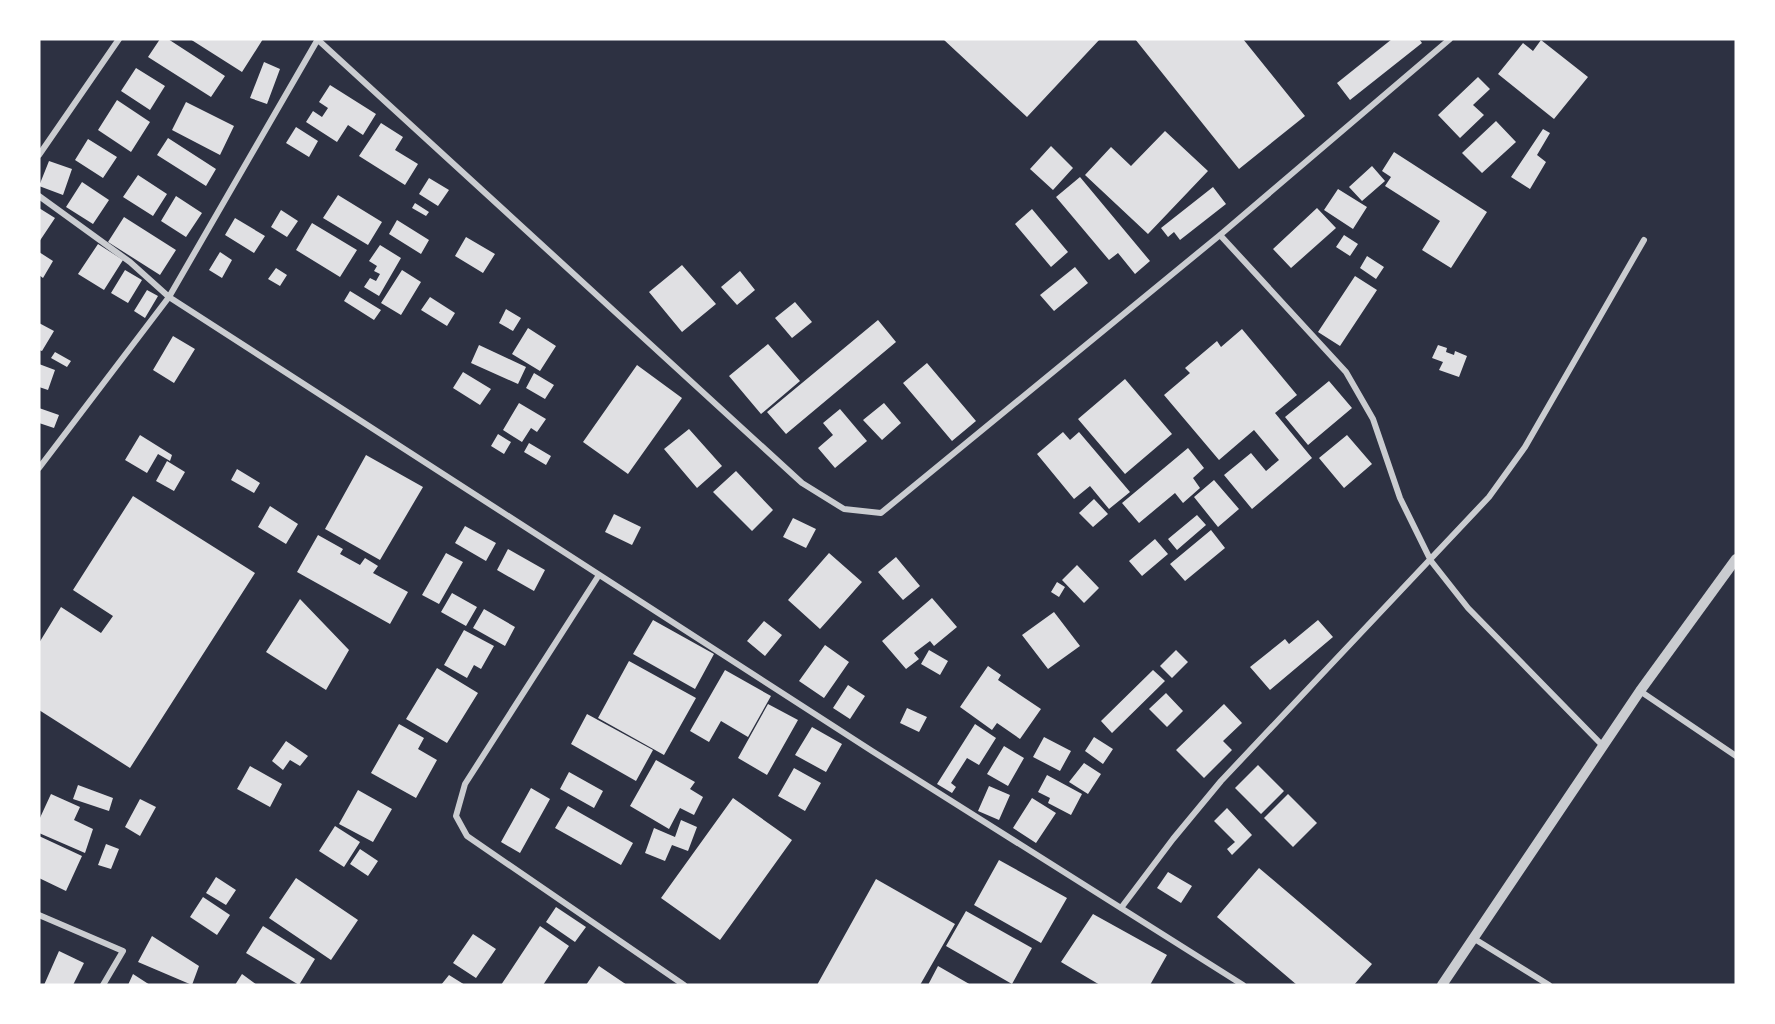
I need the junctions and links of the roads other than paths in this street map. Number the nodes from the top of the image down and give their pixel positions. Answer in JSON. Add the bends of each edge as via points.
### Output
{"nodes":[{"id":1,"x":119,"y":39,"type":"edge"},
{"id":2,"x":317,"y":39,"type":"edge"},
{"id":3,"x":1450,"y":39,"type":"edge"},
{"id":4,"x":39,"y":155,"type":"edge"},
{"id":5,"x":39,"y":196,"type":"edge"},
{"id":6,"x":1220,"y":235,"type":"junction"},
{"id":7,"x":1644,"y":240,"type":"dead end"},
{"id":8,"x":169,"y":297,"type":"junction"},
{"id":9,"x":39,"y":468,"type":"edge"},
{"id":10,"x":1736,"y":559,"type":"edge"},
{"id":11,"x":1431,"y":561,"type":"junction"},
{"id":12,"x":598,"y":575,"type":"junction"},
{"id":13,"x":1640,"y":691,"type":"junction"},
{"id":14,"x":1603,"y":746,"type":"junction"},
{"id":15,"x":1736,"y":756,"type":"edge"},
{"id":16,"x":1121,"y":908,"type":"junction"},
{"id":17,"x":39,"y":915,"type":"edge"},
{"id":18,"x":1473,"y":938,"type":"junction"},
{"id":19,"x":103,"y":985,"type":"edge"},
{"id":20,"x":684,"y":985,"type":"edge"},
{"id":21,"x":1243,"y":985,"type":"edge"},
{"id":22,"x":1442,"y":985,"type":"edge"},
{"id":23,"x":1549,"y":985,"type":"edge"}],
"edges":[{"from":1,"to":4,"type":"street"},
{"from":2,"to":6,"type":"street","via":[[802,483],[844,509],[881,513]]},
{"from":2,"to":8,"type":"street"},
{"from":3,"to":6,"type":"street"},
{"from":5,"to":8,"type":"street","via":[[130,262]]},
{"from":6,"to":11,"type":"street","via":[[1346,372],[1373,420],[1400,498]]},
{"from":7,"to":11,"type":"street","via":[[1525,447],[1489,497]]},
{"from":8,"to":9,"type":"street"},
{"from":8,"to":12,"type":"street"},
{"from":10,"to":13,"type":"street"},
{"from":11,"to":14,"type":"street","via":[[1468,608]]},
{"from":11,"to":16,"type":"street","via":[[1221,781]]},
{"from":12,"to":16,"type":"street"},
{"from":12,"to":20,"type":"street","via":[[465,784],[456,816],[467,836]]},
{"from":13,"to":14,"type":"street"},
{"from":13,"to":15,"type":"street"},
{"from":14,"to":18,"type":"street"},
{"from":16,"to":21,"type":"street"},
{"from":17,"to":19,"type":"street","via":[[123,951]]},
{"from":18,"to":22,"type":"street"},
{"from":18,"to":23,"type":"street"}]}
